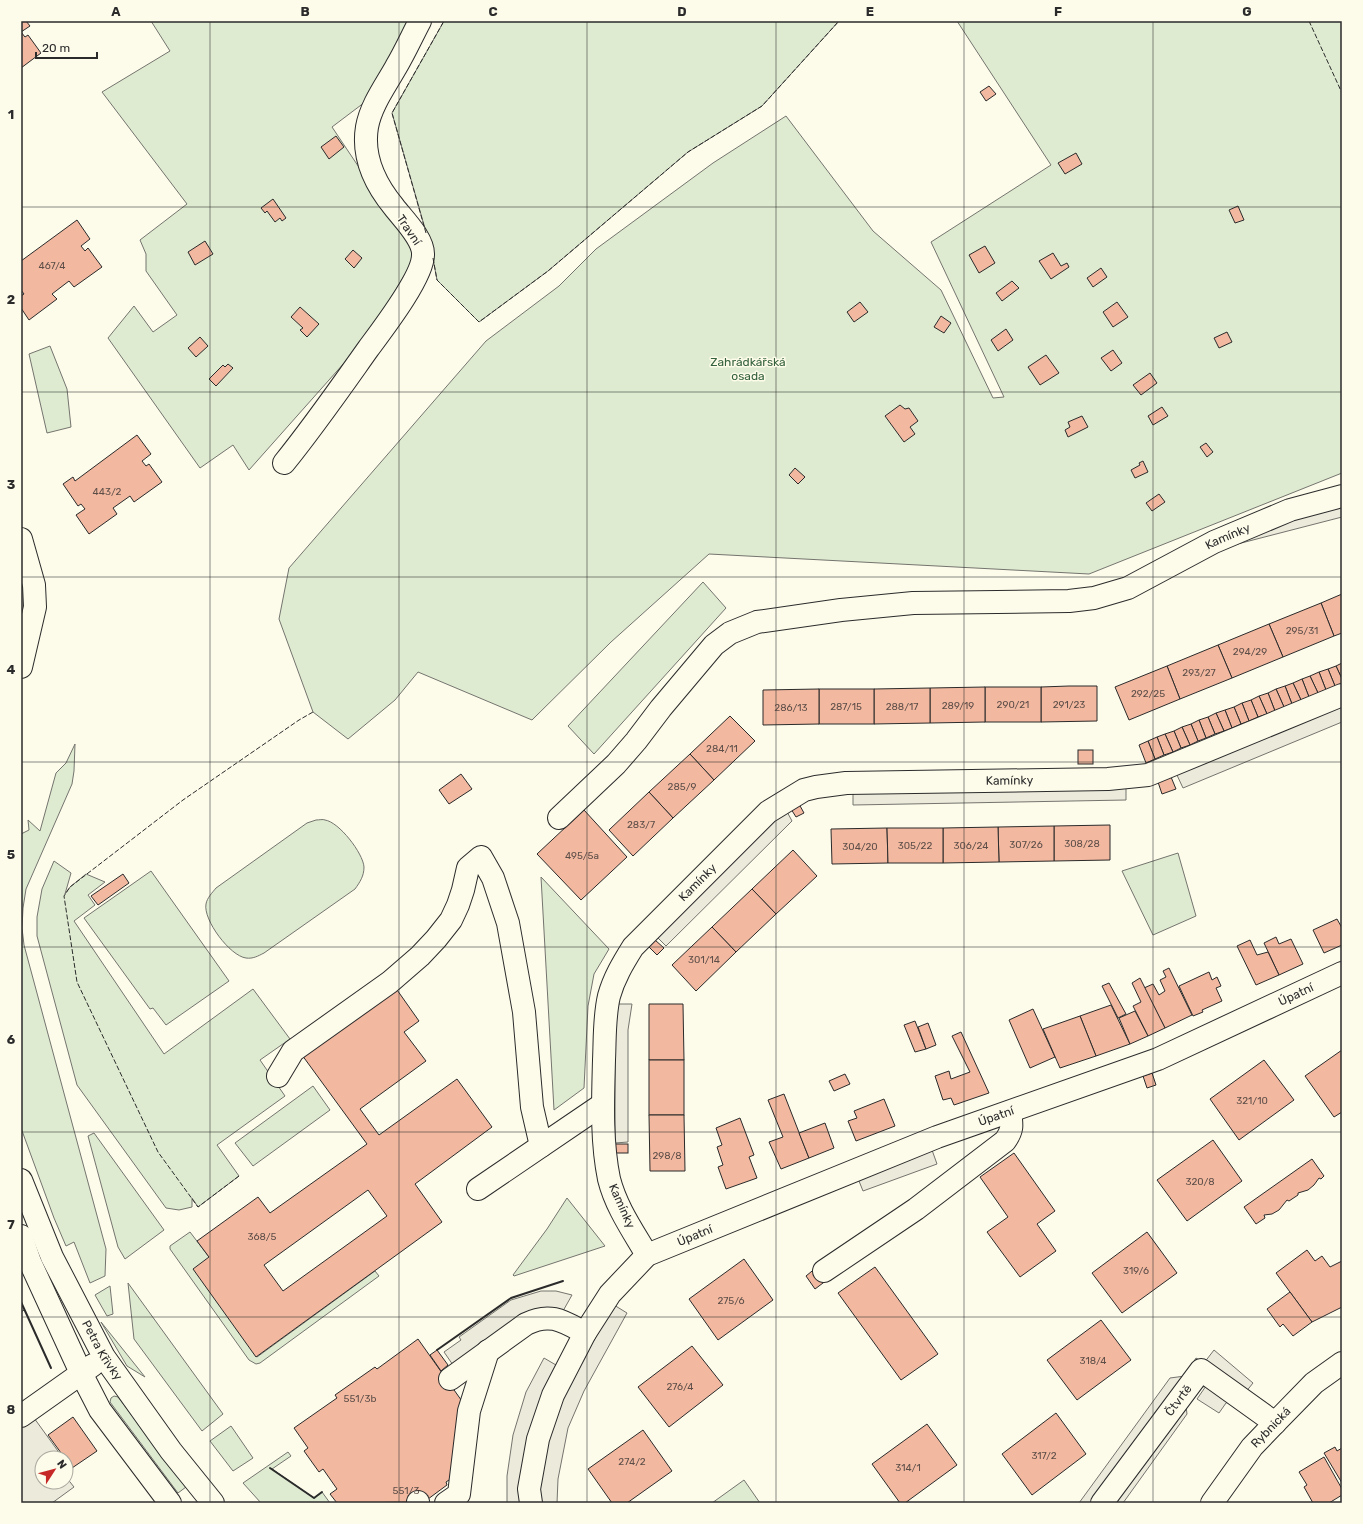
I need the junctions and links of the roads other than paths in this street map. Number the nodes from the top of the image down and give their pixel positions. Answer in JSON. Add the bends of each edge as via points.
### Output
{"nodes":[{"id":1,"x":420,"y":21,"type":"edge"},
{"id":2,"x":284,"y":463,"type":"dead end"},
{"id":3,"x":1342,"y":496,"type":"edge"},
{"id":4,"x":21,"y":539,"type":"edge"},
{"id":5,"x":21,"y":667,"type":"edge"},
{"id":6,"x":1342,"y":695,"type":"edge"},
{"id":7,"x":559,"y":818,"type":"dead end"},
{"id":8,"x":1342,"y":973,"type":"edge"},
{"id":9,"x":278,"y":1076,"type":"dead end"},
{"id":10,"x":603,"y":1104,"type":"junction"},
{"id":11,"x":1010,"y":1112,"type":"junction"},
{"id":12,"x":541,"y":1146,"type":"junction"},
{"id":13,"x":21,"y":1180,"type":"edge"},
{"id":14,"x":478,"y":1189,"type":"dead end"},
{"id":15,"x":21,"y":1236,"type":"edge"},
{"id":16,"x":647,"y":1255,"type":"junction"},
{"id":17,"x":824,"y":1271,"type":"dead end"},
{"id":18,"x":585,"y":1333,"type":"junction"},
{"id":19,"x":488,"y":1351,"type":"junction"},
{"id":20,"x":104,"y":1357,"type":"junction"},
{"id":21,"x":1342,"y":1363,"type":"edge"},
{"id":22,"x":81,"y":1373,"type":"junction"},
{"id":23,"x":450,"y":1379,"type":"dead end"},
{"id":24,"x":21,"y":1416,"type":"edge"},
{"id":25,"x":1275,"y":1423,"type":"junction"},
{"id":26,"x":170,"y":1503,"type":"edge"},
{"id":27,"x":213,"y":1503,"type":"edge"},
{"id":28,"x":446,"y":1503,"type":"edge"},
{"id":29,"x":531,"y":1503,"type":"edge"},
{"id":30,"x":1102,"y":1503,"type":"edge"},
{"id":31,"x":1212,"y":1503,"type":"edge"}],
"edges":[{"from":1,"to":2,"type":"street","name":"Travní","via":[[376,102],[367,126],[366,143],[374,178],[421,244],[424,255],[422,266],[389,320],[308,434]]},
{"from":3,"to":7,"type":"street","name":"Kamínky","via":[[1290,510],[1214,542],[1128,588],[1094,598],[1069,601],[913,603],[848,609],[757,622],[730,633],[714,645],[616,764]]},
{"from":4,"to":5,"type":"street","via":[[34,585],[35,607]]},
{"from":6,"to":10,"type":"street","name":"Kamínky","via":[[1148,775],[1108,779],[846,783],[804,790],[768,812],[633,947],[617,972],[609,997],[605,1022]]},
{"from":8,"to":11,"type":"street","name":"Úpatní","via":[[1158,1059]]},
{"from":9,"to":12,"type":"street","via":[[293,1052],[390,982],[436,939],[451,920],[458,905],[468,868],[481,857],[493,878],[508,923],[524,1012],[532,1107]]},
{"from":10,"to":12,"type":"street"},
{"from":10,"to":16,"type":"street","name":"Kamínky","via":[[604,1145],[610,1179],[617,1202]]},
{"from":11,"to":16,"type":"street","name":"Úpatní","via":[[937,1137]]},
{"from":11,"to":17,"type":"street","via":[[1011,1133],[1005,1141],[916,1209]]},
{"from":12,"to":14,"type":"street"},
{"from":13,"to":20,"type":"street","name":"Petra Křivky","via":[[52,1258]]},
{"from":15,"to":22,"type":"street","name":"Petra Křivky","via":[[30,1262]]},
{"from":16,"to":18,"type":"street","via":[[610,1294]]},
{"from":18,"to":19,"type":"street","via":[[564,1322],[545,1317],[526,1324]]},
{"from":18,"to":29,"type":"street","via":[[553,1395],[538,1439],[529,1489]]},
{"from":19,"to":23,"type":"street"},
{"from":19,"to":28,"type":"street","via":[[469,1411],[459,1494]]},
{"from":20,"to":22,"type":"street"},
{"from":20,"to":27,"type":"street","name":"Petra Křivky","via":[[167,1445]]},
{"from":21,"to":25,"type":"street","name":"Rybnická","via":[[1314,1383]]},
{"from":22,"to":24,"type":"street"},
{"from":22,"to":26,"type":"street","name":"Petra Křivky","via":[[100,1410]]},
{"from":25,"to":30,"type":"street","name":"Čtvrtě","via":[[1201,1370]]},
{"from":25,"to":31,"type":"street","name":"Rybnická","via":[[1252,1447]]}]}
